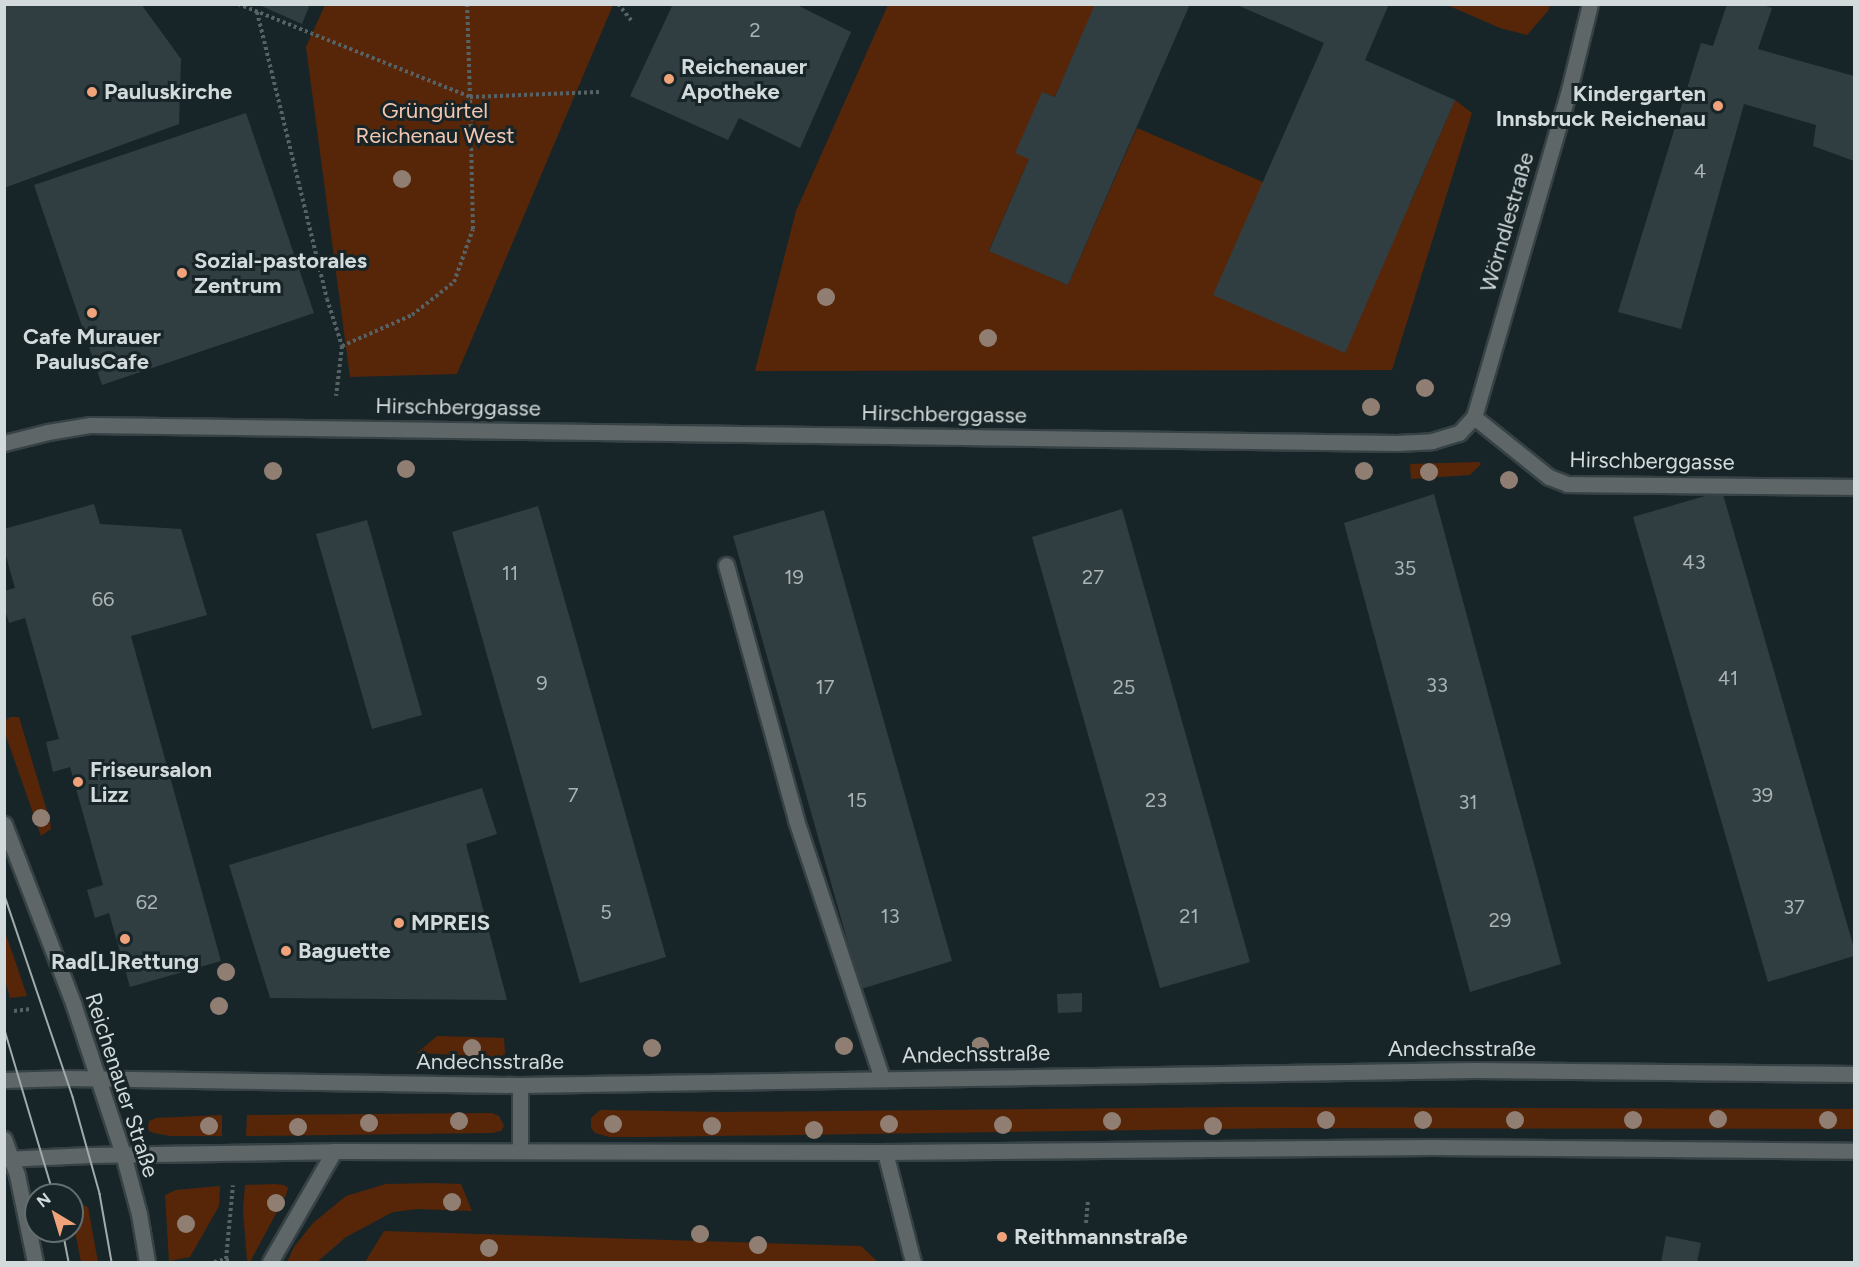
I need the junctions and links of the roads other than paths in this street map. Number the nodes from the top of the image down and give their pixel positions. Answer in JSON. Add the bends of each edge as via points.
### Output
{"nodes":[{"id":1,"x":1590,"y":4,"type":"edge"},
{"id":2,"x":1474,"y":417,"type":"junction"},
{"id":3,"x":4,"y":444,"type":"edge"},
{"id":4,"x":1854,"y":487,"type":"edge"},
{"id":5,"x":726,"y":565,"type":"dead end"},
{"id":6,"x":4,"y":824,"type":"edge"},
{"id":7,"x":1854,"y":1074,"type":"edge"},
{"id":8,"x":98,"y":1079,"type":"junction"},
{"id":9,"x":882,"y":1079,"type":"junction"},
{"id":10,"x":4,"y":1080,"type":"edge"},
{"id":11,"x":520,"y":1085,"type":"junction"},
{"id":12,"x":4,"y":1139,"type":"edge"},
{"id":13,"x":334,"y":1151,"type":"junction"},
{"id":14,"x":520,"y":1151,"type":"junction"},
{"id":15,"x":1854,"y":1151,"type":"edge"},
{"id":16,"x":885,"y":1152,"type":"junction"},
{"id":17,"x":123,"y":1154,"type":"junction"},
{"id":18,"x":8,"y":1159,"type":"edge"},
{"id":19,"x":35,"y":1263,"type":"edge"},
{"id":20,"x":147,"y":1263,"type":"edge"},
{"id":21,"x":270,"y":1263,"type":"edge"},
{"id":22,"x":913,"y":1263,"type":"edge"}],
"edges":[{"from":1,"to":2,"type":"street","name":"Wörndlestraße","via":[[1569,90]]},
{"from":2,"to":3,"type":"street","name":"Hirschberggasse","via":[[1459,433],[1432,441],[1397,443],[90,425]]},
{"from":2,"to":4,"type":"street","name":"Hirschberggasse","via":[[1549,477],[1567,483]]},
{"from":5,"to":9,"type":"street","via":[[796,820]]},
{"from":6,"to":8,"type":"street","name":"Reichenauer Straße"},
{"from":7,"to":9,"type":"street","name":"Andechsstraße","via":[[1474,1070]]},
{"from":8,"to":10,"type":"street","name":"Andechsstraße"},
{"from":8,"to":11,"type":"street","name":"Andechsstraße"},
{"from":8,"to":17,"type":"street","name":"Reichenauer Straße"},
{"from":9,"to":11,"type":"street","name":"Andechsstraße"},
{"from":11,"to":14,"type":"street"},
{"from":12,"to":18,"type":"street"},
{"from":13,"to":14,"type":"street"},
{"from":13,"to":17,"type":"street"},
{"from":13,"to":21,"type":"street"},
{"from":14,"to":16,"type":"street"},
{"from":15,"to":16,"type":"street","via":[[1419,1147]]},
{"from":16,"to":22,"type":"street"},
{"from":17,"to":18,"type":"street"},
{"from":17,"to":20,"type":"street","name":"Reichenauer Straße"},
{"from":18,"to":19,"type":"street"}]}
